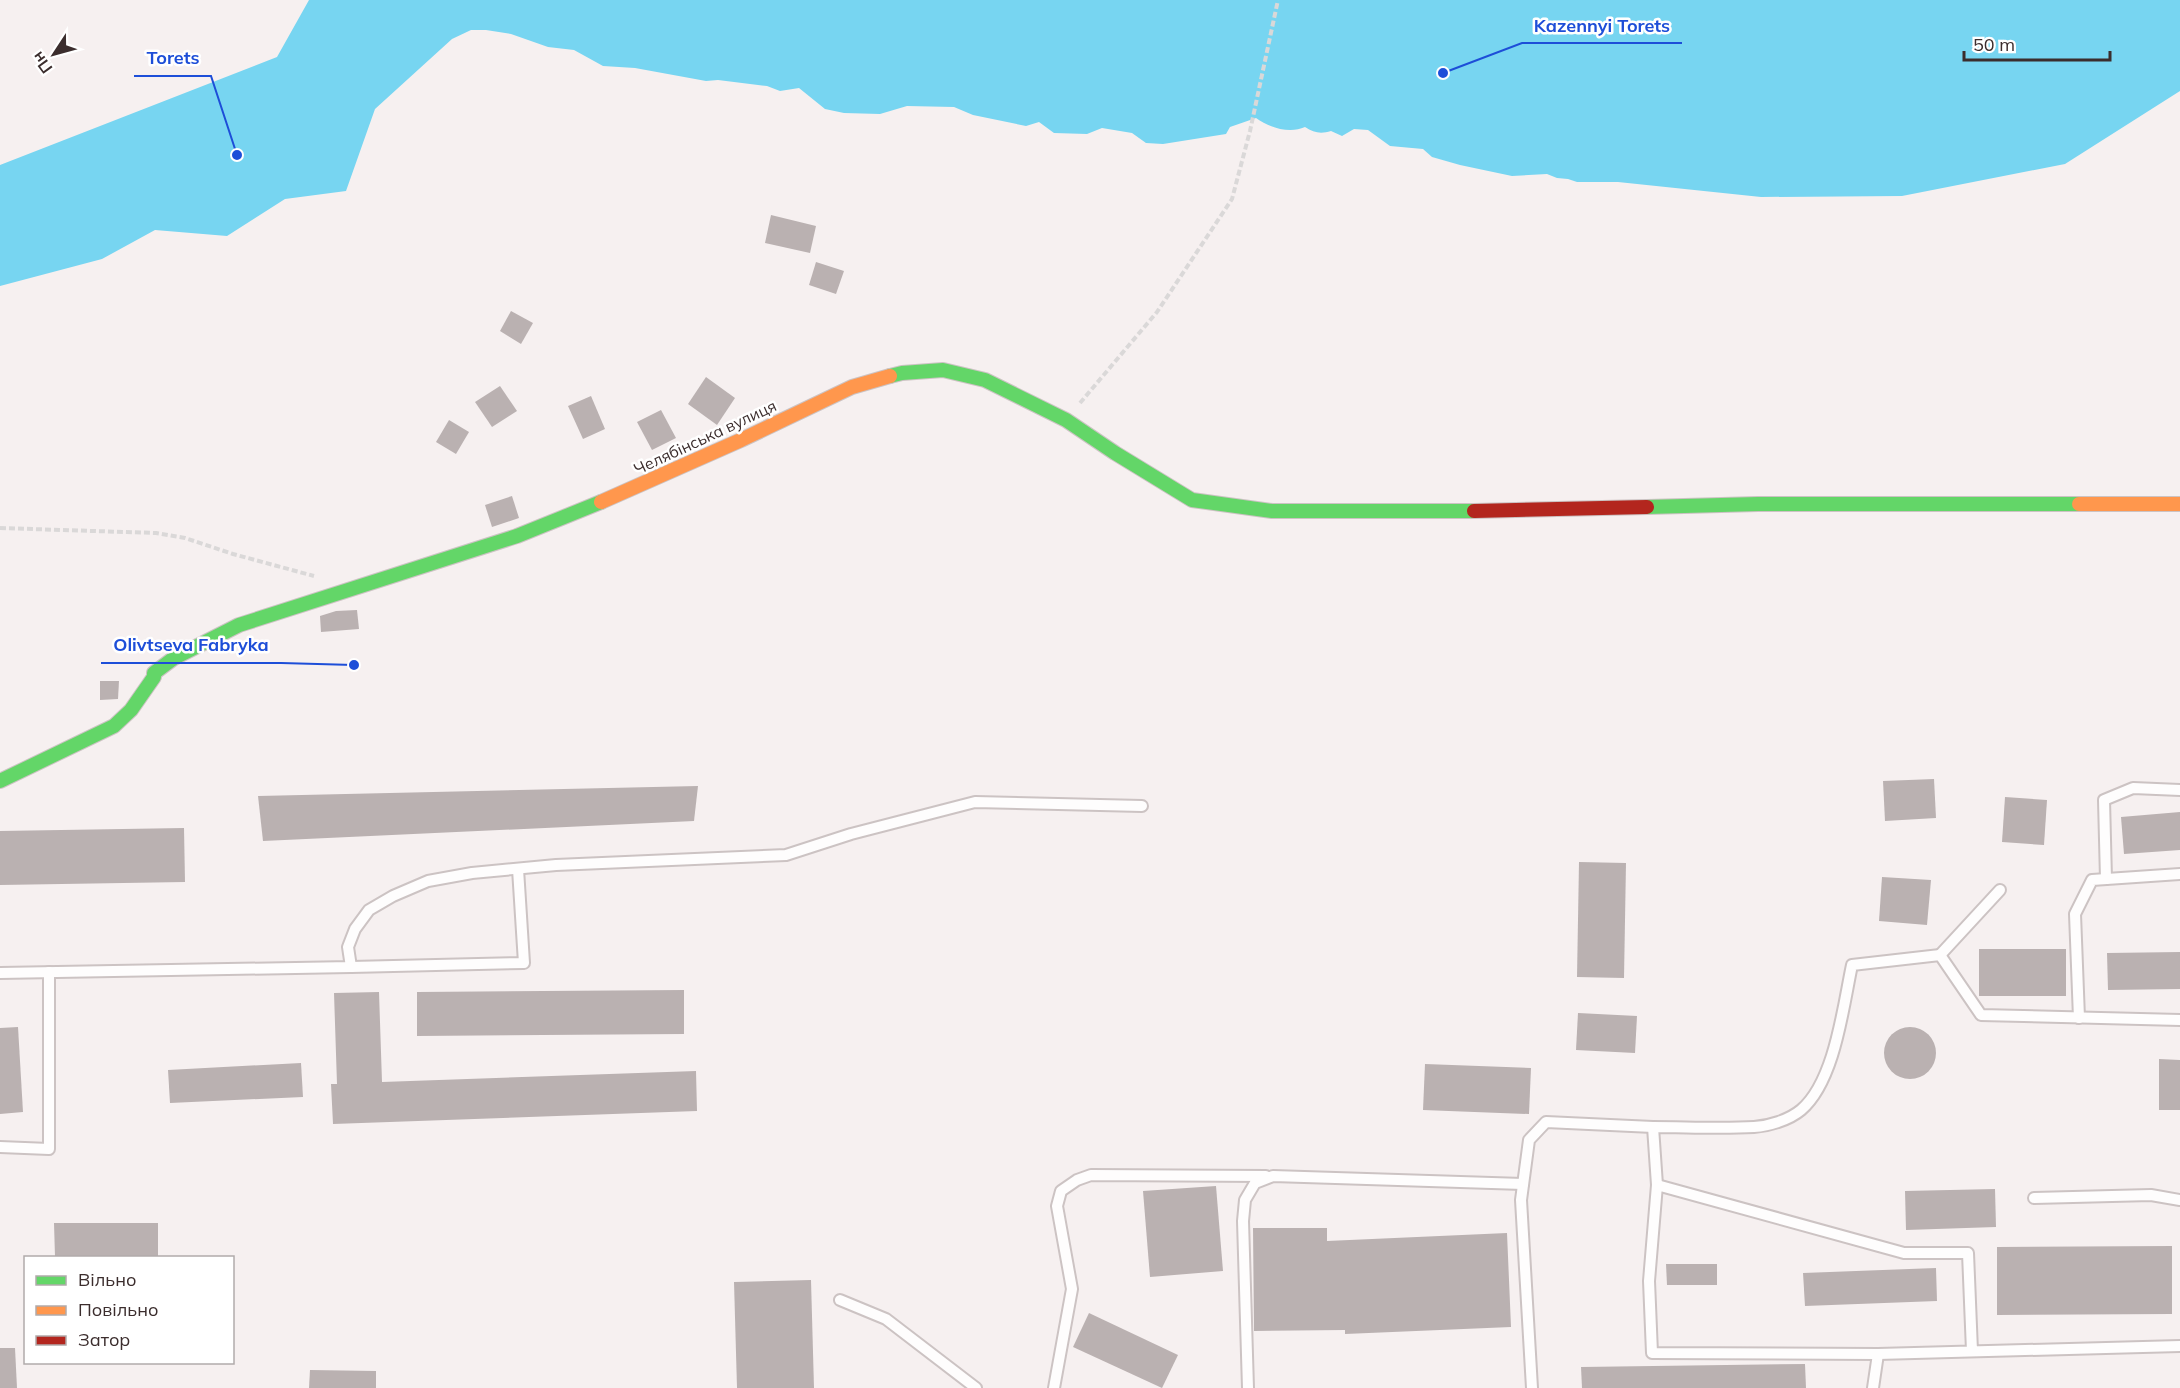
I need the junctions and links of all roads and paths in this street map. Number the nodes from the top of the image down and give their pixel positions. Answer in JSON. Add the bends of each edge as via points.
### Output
{"nodes":[{"id":1,"x":1278,"y":0,"type":"edge"},
{"id":2,"x":1066,"y":420,"type":"junction"},
{"id":3,"x":2180,"y":504,"type":"edge"},
{"id":4,"x":0,"y":528,"type":"edge"},
{"id":5,"x":322,"y":578,"type":"dead end"},
{"id":6,"x":0,"y":780,"type":"edge"},
{"id":7,"x":2180,"y":790,"type":"edge"},
{"id":8,"x":1142,"y":806,"type":"dead end"},
{"id":9,"x":518,"y":869,"type":"junction"},
{"id":10,"x":2180,"y":874,"type":"edge"},
{"id":11,"x":2106,"y":879,"type":"junction"},
{"id":12,"x":2001,"y":890,"type":"dead end"},
{"id":13,"x":1940,"y":955,"type":"junction"},
{"id":14,"x":351,"y":967,"type":"junction"},
{"id":15,"x":49,"y":972,"type":"junction"},
{"id":16,"x":0,"y":973,"type":"edge"},
{"id":17,"x":2079,"y":1018,"type":"junction"},
{"id":18,"x":2180,"y":1020,"type":"edge"},
{"id":19,"x":1653,"y":1127,"type":"junction"},
{"id":20,"x":0,"y":1148,"type":"edge"},
{"id":21,"x":1273,"y":1176,"type":"junction"},
{"id":22,"x":1523,"y":1184,"type":"junction"},
{"id":23,"x":1657,"y":1185,"type":"junction"},
{"id":24,"x":2034,"y":1198,"type":"dead end"},
{"id":25,"x":2180,"y":1200,"type":"edge"},
{"id":26,"x":840,"y":1300,"type":"dead end"},
{"id":27,"x":2180,"y":1346,"type":"edge"},
{"id":28,"x":1972,"y":1351,"type":"junction"},
{"id":29,"x":1878,"y":1353,"type":"junction"},
{"id":30,"x":976,"y":1388,"type":"edge"},
{"id":31,"x":1054,"y":1388,"type":"edge"},
{"id":32,"x":1248,"y":1388,"type":"edge"},
{"id":33,"x":1532,"y":1388,"type":"edge"},
{"id":34,"x":1873,"y":1388,"type":"edge"}],
"edges":[{"from":1,"to":2,"type":"path","via":[[1232,199],[1157,312]]},
{"from":2,"to":3,"type":"street","name":"Челябінська вулиця","via":[[1192,500],[1272,511],[1411,512],[1758,504]]},
{"from":2,"to":6,"type":"street","name":"Челябінська вулиця","via":[[986,380],[943,370],[902,373],[852,387],[637,487],[517,536],[239,625],[174,657],[154,673],[135,706],[114,726]]},
{"from":4,"to":5,"type":"path","via":[[156,533]]},
{"from":7,"to":11,"type":"lane","via":[[2133,788],[2104,800]]},
{"from":8,"to":9,"type":"lane","via":[[975,802],[786,855]]},
{"from":9,"to":14,"type":"lane","via":[[428,881],[369,910],[355,928],[348,947]]},
{"from":9,"to":14,"type":"lane","via":[[524,963]]},
{"from":10,"to":11,"type":"lane"},
{"from":11,"to":17,"type":"lane","via":[[2092,880],[2075,915]]},
{"from":12,"to":13,"type":"lane"},
{"from":13,"to":17,"type":"lane","via":[[1981,1015]]},
{"from":13,"to":19,"type":"lane","via":[[1852,965],[1829,1066],[1816,1093],[1800,1111],[1755,1127]]},
{"from":14,"to":15,"type":"lane"},
{"from":15,"to":16,"type":"lane"},
{"from":15,"to":20,"type":"lane","via":[[49,1149]]},
{"from":17,"to":18,"type":"lane"},
{"from":19,"to":22,"type":"lane","via":[[1546,1122],[1529,1140]]},
{"from":19,"to":23,"type":"lane"},
{"from":21,"to":22,"type":"lane"},
{"from":21,"to":31,"type":"lane","via":[[1091,1175],[1061,1191],[1057,1206],[1072,1288]]},
{"from":21,"to":32,"type":"lane","via":[[1255,1183],[1245,1200]]},
{"from":22,"to":33,"type":"lane"},
{"from":23,"to":28,"type":"lane","via":[[1904,1252],[1968,1253]]},
{"from":23,"to":29,"type":"lane","via":[[1649,1281],[1652,1353]]},
{"from":24,"to":25,"type":"lane","via":[[2151,1195]]},
{"from":26,"to":30,"type":"lane","via":[[886,1319]]},
{"from":27,"to":28,"type":"lane"},
{"from":28,"to":29,"type":"lane"},
{"from":29,"to":34,"type":"lane"}]}
